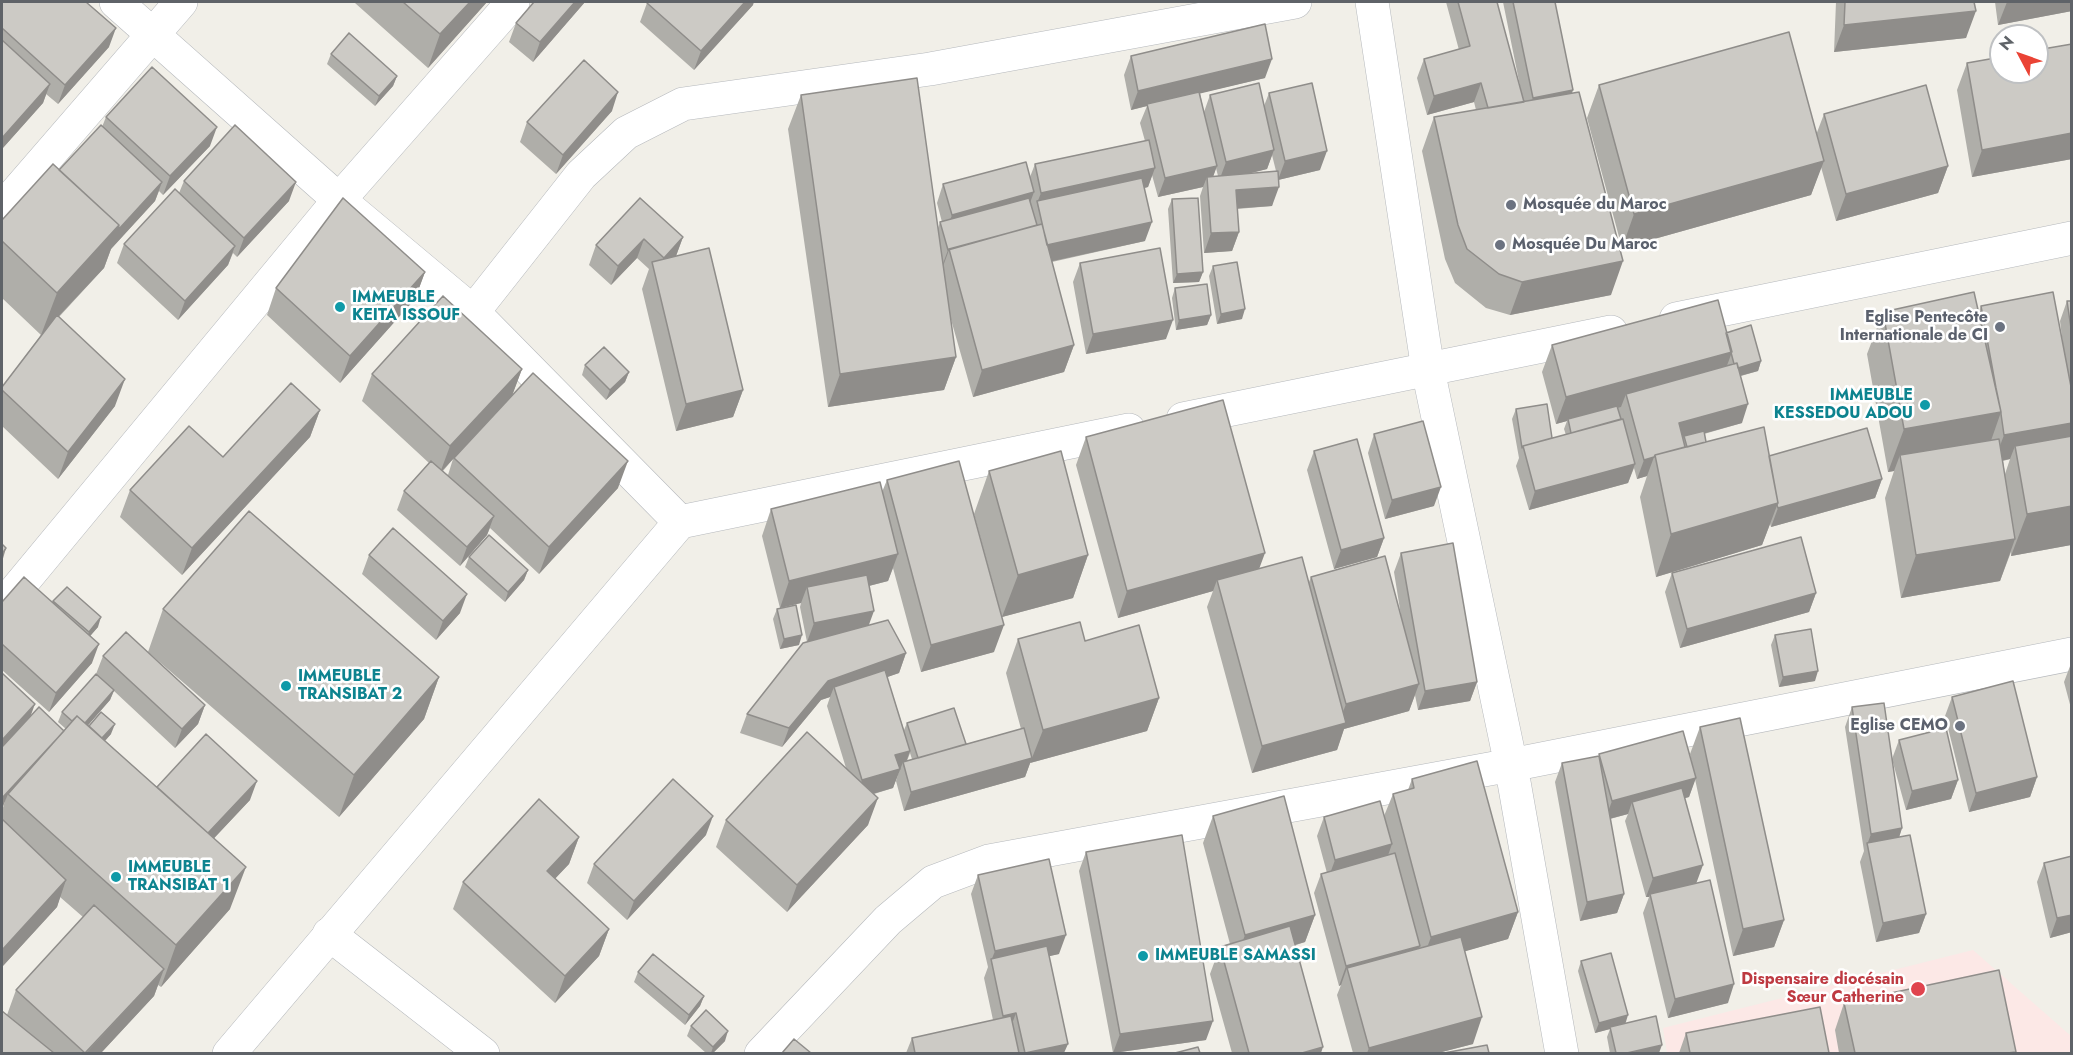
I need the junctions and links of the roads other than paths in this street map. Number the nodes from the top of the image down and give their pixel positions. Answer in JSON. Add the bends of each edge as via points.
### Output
{"nodes":[{"id":1,"x":116,"y":2,"type":"edge"},
{"id":2,"x":181,"y":2,"type":"edge"},
{"id":3,"x":513,"y":2,"type":"edge"},
{"id":4,"x":1294,"y":2,"type":"edge"},
{"id":5,"x":1372,"y":2,"type":"edge"},
{"id":6,"x":153,"y":34,"type":"junction"},
{"id":7,"x":339,"y":200,"type":"junction"},
{"id":8,"x":2,"y":208,"type":"edge"},
{"id":9,"x":2072,"y":238,"type":"edge"},
{"id":10,"x":473,"y":312,"type":"junction"},
{"id":11,"x":1428,"y":370,"type":"junction"},
{"id":12,"x":680,"y":522,"type":"junction"},
{"id":13,"x":2,"y":607,"type":"edge"},
{"id":14,"x":2072,"y":654,"type":"edge"},
{"id":15,"x":1511,"y":765,"type":"junction"},
{"id":16,"x":329,"y":934,"type":"junction"},
{"id":17,"x":229,"y":1053,"type":"edge"},
{"id":18,"x":483,"y":1053,"type":"edge"},
{"id":19,"x":761,"y":1053,"type":"edge"},
{"id":20,"x":1562,"y":1053,"type":"edge"}],
"edges":[{"from":1,"to":6,"type":"street"},
{"from":2,"to":6,"type":"street"},
{"from":3,"to":7,"type":"street"},
{"from":4,"to":10,"type":"street","via":[[930,69],[682,104],[626,133],[581,174]]},
{"from":5,"to":11,"type":"street"},
{"from":6,"to":7,"type":"street"},
{"from":6,"to":8,"type":"street"},
{"from":7,"to":10,"type":"street"},
{"from":7,"to":13,"type":"street"},
{"from":9,"to":11,"type":"street"},
{"from":10,"to":12,"type":"street"},
{"from":11,"to":12,"type":"street"},
{"from":11,"to":15,"type":"street"},
{"from":12,"to":16,"type":"street"},
{"from":14,"to":15,"type":"street"},
{"from":15,"to":19,"type":"street","via":[[989,861],[933,882],[888,920]]},
{"from":15,"to":20,"type":"street"},
{"from":16,"to":17,"type":"street"},
{"from":16,"to":18,"type":"street"}]}
